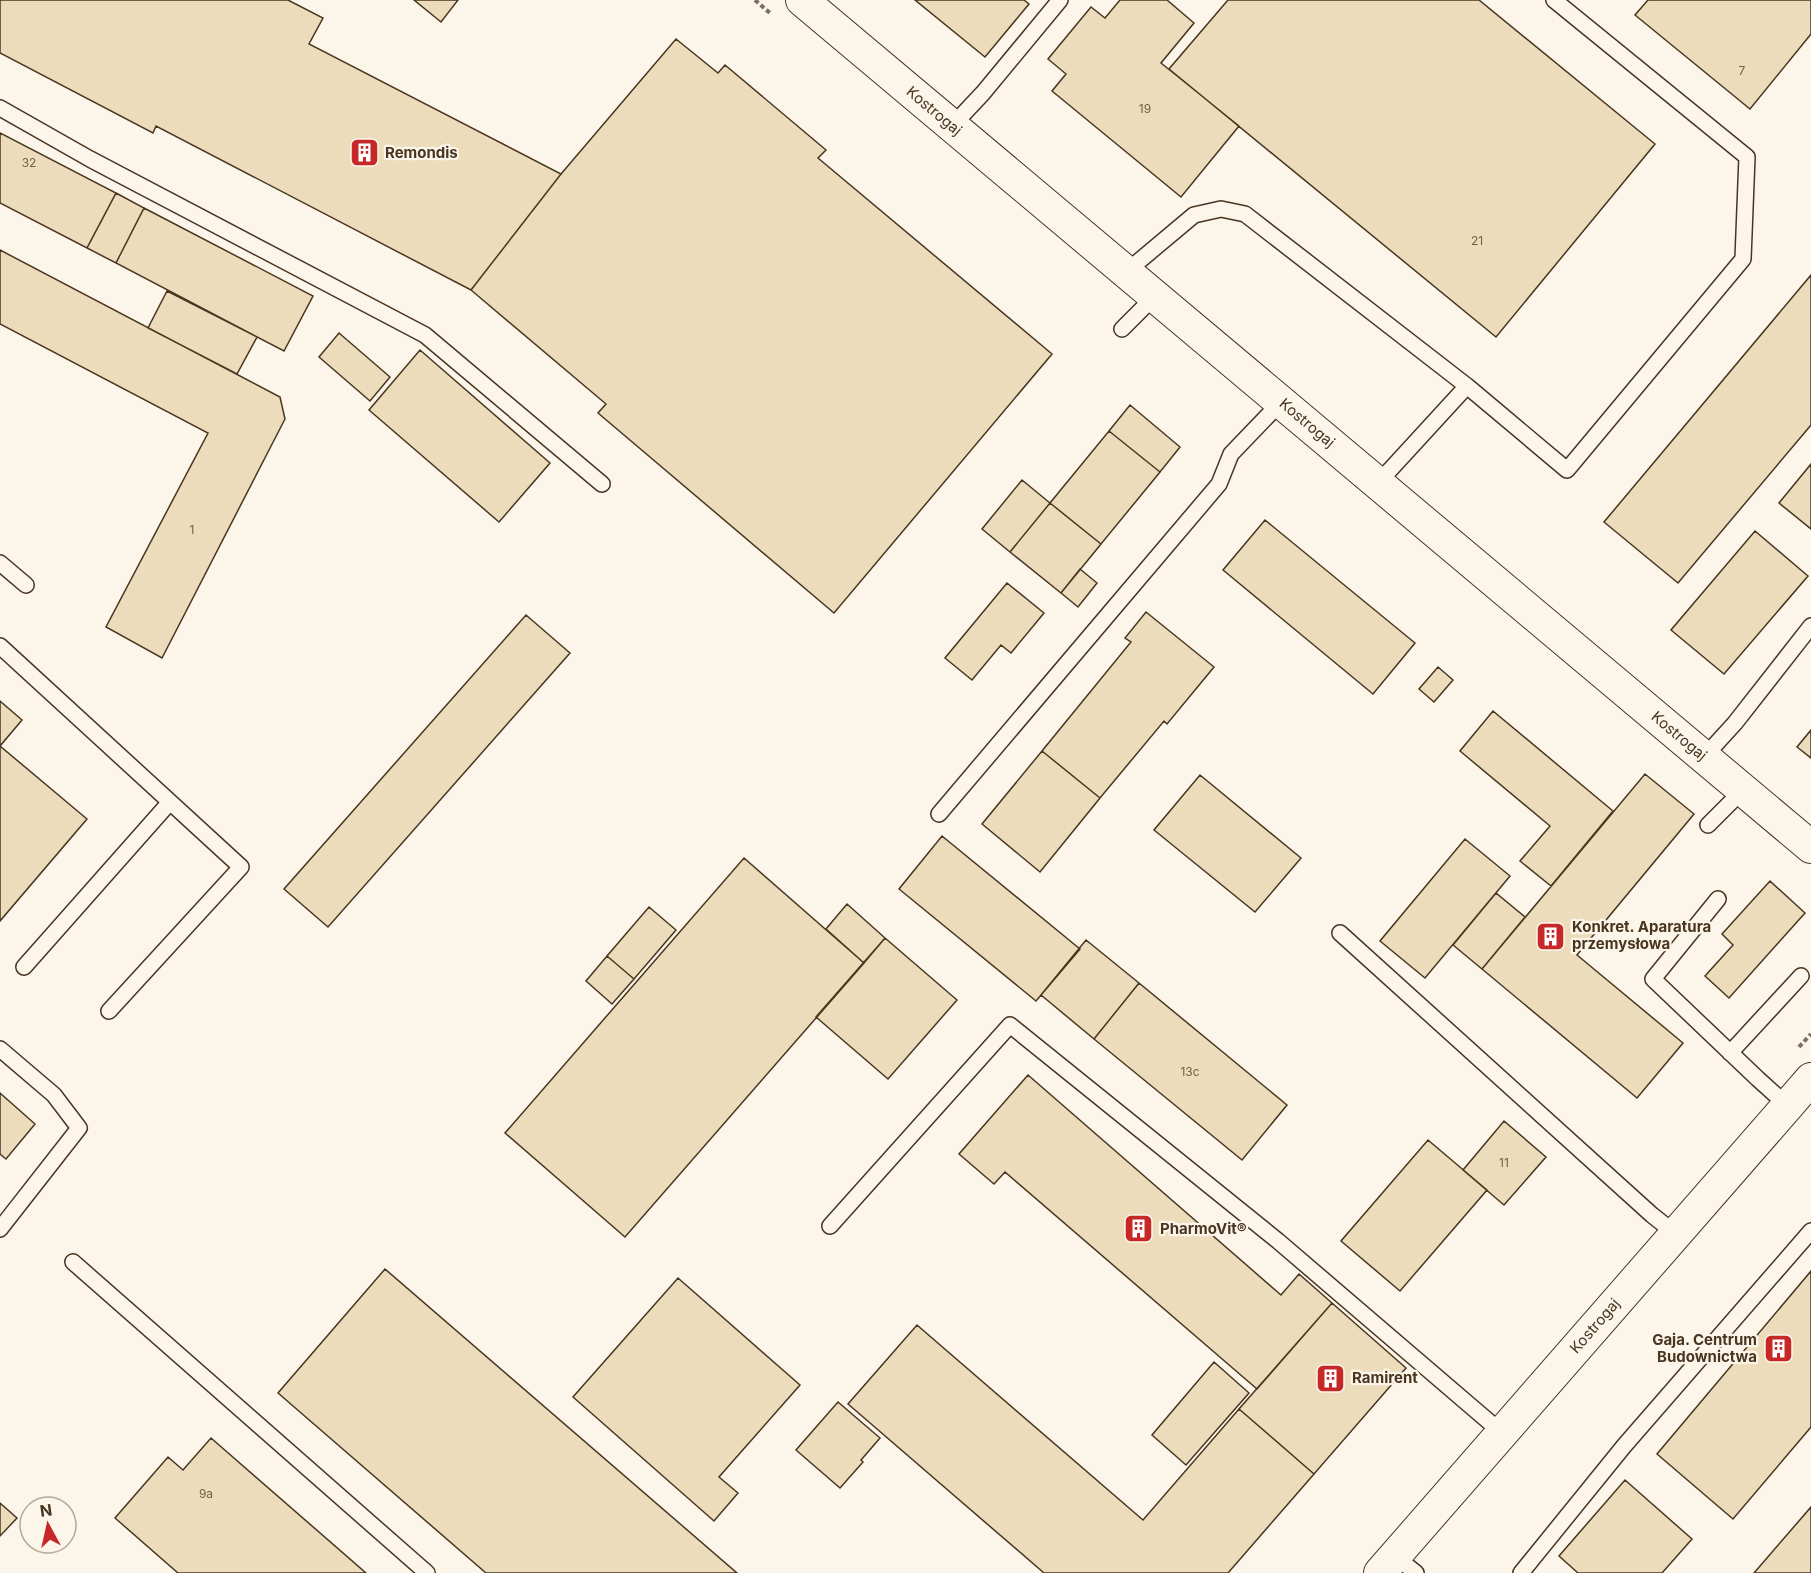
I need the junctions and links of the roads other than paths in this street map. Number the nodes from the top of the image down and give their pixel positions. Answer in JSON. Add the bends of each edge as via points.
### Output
{"nodes":[{"id":1,"x":802,"y":0,"type":"edge"},
{"id":2,"x":1060,"y":0,"type":"edge"},
{"id":3,"x":1554,"y":0,"type":"edge"},
{"id":4,"x":0,"y":108,"type":"edge"},
{"id":5,"x":952,"y":126,"type":"junction"},
{"id":6,"x":1126,"y":272,"type":"junction"},
{"id":7,"x":1155,"y":296,"type":"junction"},
{"id":8,"x":1122,"y":329,"type":"dead end"},
{"id":9,"x":1467,"y":386,"type":"junction"},
{"id":10,"x":1281,"y":402,"type":"junction"},
{"id":11,"x":1378,"y":483,"type":"junction"},
{"id":12,"x":602,"y":484,"type":"dead end"},
{"id":13,"x":0,"y":563,"type":"edge"},
{"id":14,"x":26,"y":585,"type":"dead end"},
{"id":15,"x":1811,"y":627,"type":"edge"},
{"id":16,"x":0,"y":646,"type":"edge"},
{"id":17,"x":1704,"y":757,"type":"junction"},
{"id":18,"x":1743,"y":790,"type":"junction"},
{"id":19,"x":170,"y":802,"type":"junction"},
{"id":20,"x":939,"y":814,"type":"dead end"},
{"id":21,"x":1708,"y":825,"type":"dead end"},
{"id":22,"x":1811,"y":847,"type":"edge"},
{"id":23,"x":1718,"y":899,"type":"dead end"},
{"id":24,"x":1340,"y":933,"type":"dead end"},
{"id":25,"x":24,"y":967,"type":"dead end"},
{"id":26,"x":1801,"y":976,"type":"dead end"},
{"id":27,"x":109,"y":1011,"type":"dead end"},
{"id":28,"x":0,"y":1049,"type":"edge"},
{"id":29,"x":1730,"y":1053,"type":"junction"},
{"id":30,"x":1811,"y":1079,"type":"edge"},
{"id":31,"x":1788,"y":1106,"type":"junction"},
{"id":32,"x":830,"y":1226,"type":"dead end"},
{"id":33,"x":0,"y":1229,"type":"edge"},
{"id":34,"x":1811,"y":1231,"type":"edge"},
{"id":35,"x":1676,"y":1234,"type":"junction"},
{"id":36,"x":73,"y":1262,"type":"dead end"},
{"id":37,"x":1502,"y":1432,"type":"junction"},
{"id":38,"x":1397,"y":1567,"type":"edge"},
{"id":39,"x":427,"y":1573,"type":"edge"},
{"id":40,"x":1521,"y":1573,"type":"edge"}],
"edges":[{"from":1,"to":5,"type":"street","name":"Kostrogaj"},
{"from":2,"to":5,"type":"lane"},
{"from":3,"to":9,"type":"lane","via":[[1747,157],[1743,259],[1566,470]]},
{"from":4,"to":12,"type":"lane","via":[[424,335]]},
{"from":5,"to":6,"type":"street","name":"Kostrogaj"},
{"from":6,"to":7,"type":"street","name":"Kostrogaj"},
{"from":6,"to":9,"type":"lane","via":[[1194,215],[1221,209],[1245,214]]},
{"from":7,"to":8,"type":"lane"},
{"from":7,"to":10,"type":"street","name":"Kostrogaj"},
{"from":9,"to":11,"type":"lane"},
{"from":10,"to":11,"type":"street","name":"Kostrogaj"},
{"from":10,"to":20,"type":"lane","via":[[1231,454],[1219,484]]},
{"from":11,"to":17,"type":"street","name":"Kostrogaj"},
{"from":13,"to":14,"type":"lane"},
{"from":15,"to":17,"type":"lane"},
{"from":16,"to":19,"type":"lane"},
{"from":17,"to":18,"type":"street","name":"Kostrogaj"},
{"from":18,"to":21,"type":"lane"},
{"from":18,"to":22,"type":"street","name":"Kostrogaj"},
{"from":19,"to":25,"type":"lane"},
{"from":19,"to":27,"type":"lane","via":[[241,867]]},
{"from":23,"to":29,"type":"lane","via":[[1653,979]]},
{"from":24,"to":35,"type":"lane"},
{"from":26,"to":29,"type":"lane"},
{"from":28,"to":33,"type":"lane","via":[[54,1095],[79,1128]]},
{"from":29,"to":31,"type":"lane"},
{"from":30,"to":31,"type":"street","name":"Kostrogaj"},
{"from":31,"to":35,"type":"street","name":"Kostrogaj"},
{"from":32,"to":37,"type":"lane","via":[[1010,1025],[1278,1241]]},
{"from":34,"to":40,"type":"lane","via":[[1624,1446]]},
{"from":35,"to":37,"type":"street","name":"Kostrogaj"},
{"from":36,"to":39,"type":"lane"},
{"from":37,"to":38,"type":"street","name":"Kostrogaj"}]}
